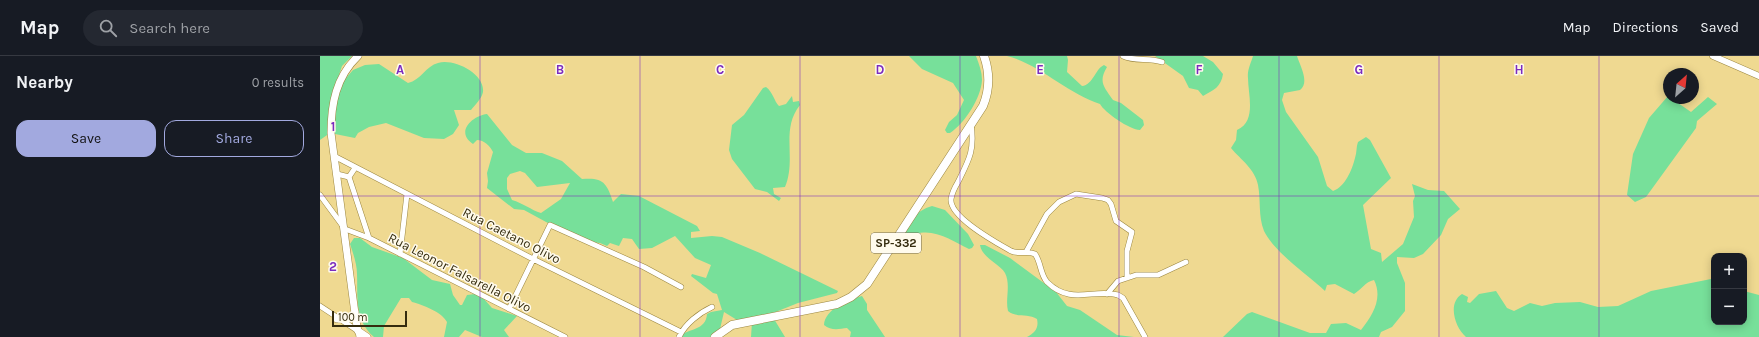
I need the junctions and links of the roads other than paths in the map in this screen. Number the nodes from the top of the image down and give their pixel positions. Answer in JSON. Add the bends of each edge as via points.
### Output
{"nodes":[{"id":1,"x":358,"y":56,"type":"edge"},
{"id":2,"x":984,"y":56,"type":"edge"},
{"id":3,"x":1123,"y":56,"type":"edge"},
{"id":4,"x":1713,"y":56,"type":"edge"},
{"id":5,"x":1162,"y":62,"type":"dead end"},
{"id":6,"x":1759,"y":76,"type":"edge"},
{"id":7,"x":971,"y":124,"type":"junction"},
{"id":8,"x":334,"y":156,"type":"junction"},
{"id":9,"x":355,"y":168,"type":"junction"},
{"id":10,"x":337,"y":174,"type":"junction"},
{"id":11,"x":348,"y":176,"type":"junction"},
{"id":12,"x":407,"y":194,"type":"junction"},
{"id":13,"x":320,"y":195,"type":"edge"},
{"id":14,"x":345,"y":229,"type":"junction"},
{"id":15,"x":369,"y":238,"type":"junction"},
{"id":16,"x":1026,"y":252,"type":"junction"},
{"id":17,"x":400,"y":254,"type":"junction"},
{"id":18,"x":533,"y":259,"type":"junction"},
{"id":19,"x":1186,"y":262,"type":"dead end"},
{"id":20,"x":1127,"y":278,"type":"junction"},
{"id":21,"x":681,"y":287,"type":"dead end"},
{"id":22,"x":1107,"y":294,"type":"junction"},
{"id":23,"x":320,"y":306,"type":"edge"},
{"id":24,"x":712,"y":307,"type":"dead end"},
{"id":25,"x":509,"y":309,"type":"junction"},
{"id":26,"x":355,"y":312,"type":"junction"},
{"id":27,"x":341,"y":321,"type":"junction"},
{"id":28,"x":356,"y":321,"type":"junction"},
{"id":29,"x":359,"y":334,"type":"edge"},
{"id":30,"x":680,"y":335,"type":"edge"},
{"id":31,"x":367,"y":337,"type":"edge"},
{"id":32,"x":565,"y":337,"type":"edge"},
{"id":33,"x":715,"y":337,"type":"edge"},
{"id":34,"x":1146,"y":337,"type":"edge"}],
"edges":[{"from":1,"to":8,"type":"main road","via":[[349,65],[334,97],[331,111]]},
{"from":2,"to":7,"type":"main road","number":"SP-332","via":[[988,69],[988,91],[983,106]]},
{"from":3,"to":5,"type":"street"},
{"from":4,"to":6,"type":"street"},
{"from":7,"to":16,"type":"street","via":[[974,140],[972,150],[952,194],[953,209],[983,235],[1013,252]]},
{"from":7,"to":33,"type":"main road","number":"SP-332","via":[[877,271],[859,292],[837,304],[732,325]]},
{"from":8,"to":9,"type":"street","name":"Rua Caetano Olivo"},
{"from":8,"to":10,"type":"main road"},
{"from":9,"to":11,"type":"street"},
{"from":9,"to":12,"type":"street","name":"Rua Caetano Olivo"},
{"from":10,"to":11,"type":"street"},
{"from":10,"to":14,"type":"main road"},
{"from":11,"to":15,"type":"street"},
{"from":12,"to":17,"type":"street"},
{"from":12,"to":18,"type":"street","name":"Rua Caetano Olivo"},
{"from":13,"to":14,"type":"street"},
{"from":14,"to":15,"type":"street","name":"Rua Leonor Falsarella Olivo"},
{"from":14,"to":26,"type":"main road"},
{"from":15,"to":17,"type":"street","name":"Rua Leonor Falsarella Olivo"},
{"from":16,"to":20,"type":"street","via":[[1043,219],[1059,202],[1076,194],[1102,198],[1111,204],[1116,221],[1132,232],[1127,251]]},
{"from":16,"to":22,"type":"street","via":[[1032,252],[1036,256],[1044,279],[1057,290],[1088,296]]},
{"from":17,"to":25,"type":"street","name":"Rua Leonor Falsarella Olivo"},
{"from":18,"to":21,"type":"street","via":[[550,225],[644,267]]},
{"from":18,"to":25,"type":"street"},
{"from":18,"to":30,"type":"street","name":"Rua Caetano Olivo"},
{"from":19,"to":20,"type":"street","via":[[1158,275],[1136,275]]},
{"from":20,"to":22,"type":"street","via":[[1118,281]]},
{"from":22,"to":34,"type":"street","via":[[1123,298]]},
{"from":23,"to":27,"type":"street"},
{"from":24,"to":30,"type":"street","via":[[698,315]]},
{"from":25,"to":32,"type":"street","name":"Rua Leonor Falsarella Olivo"},
{"from":26,"to":27,"type":"main road"},
{"from":26,"to":28,"type":"main road"},
{"from":27,"to":28,"type":"street"},
{"from":27,"to":29,"type":"street"},
{"from":28,"to":29,"type":"main road"},
{"from":29,"to":31,"type":"main road"}]}
